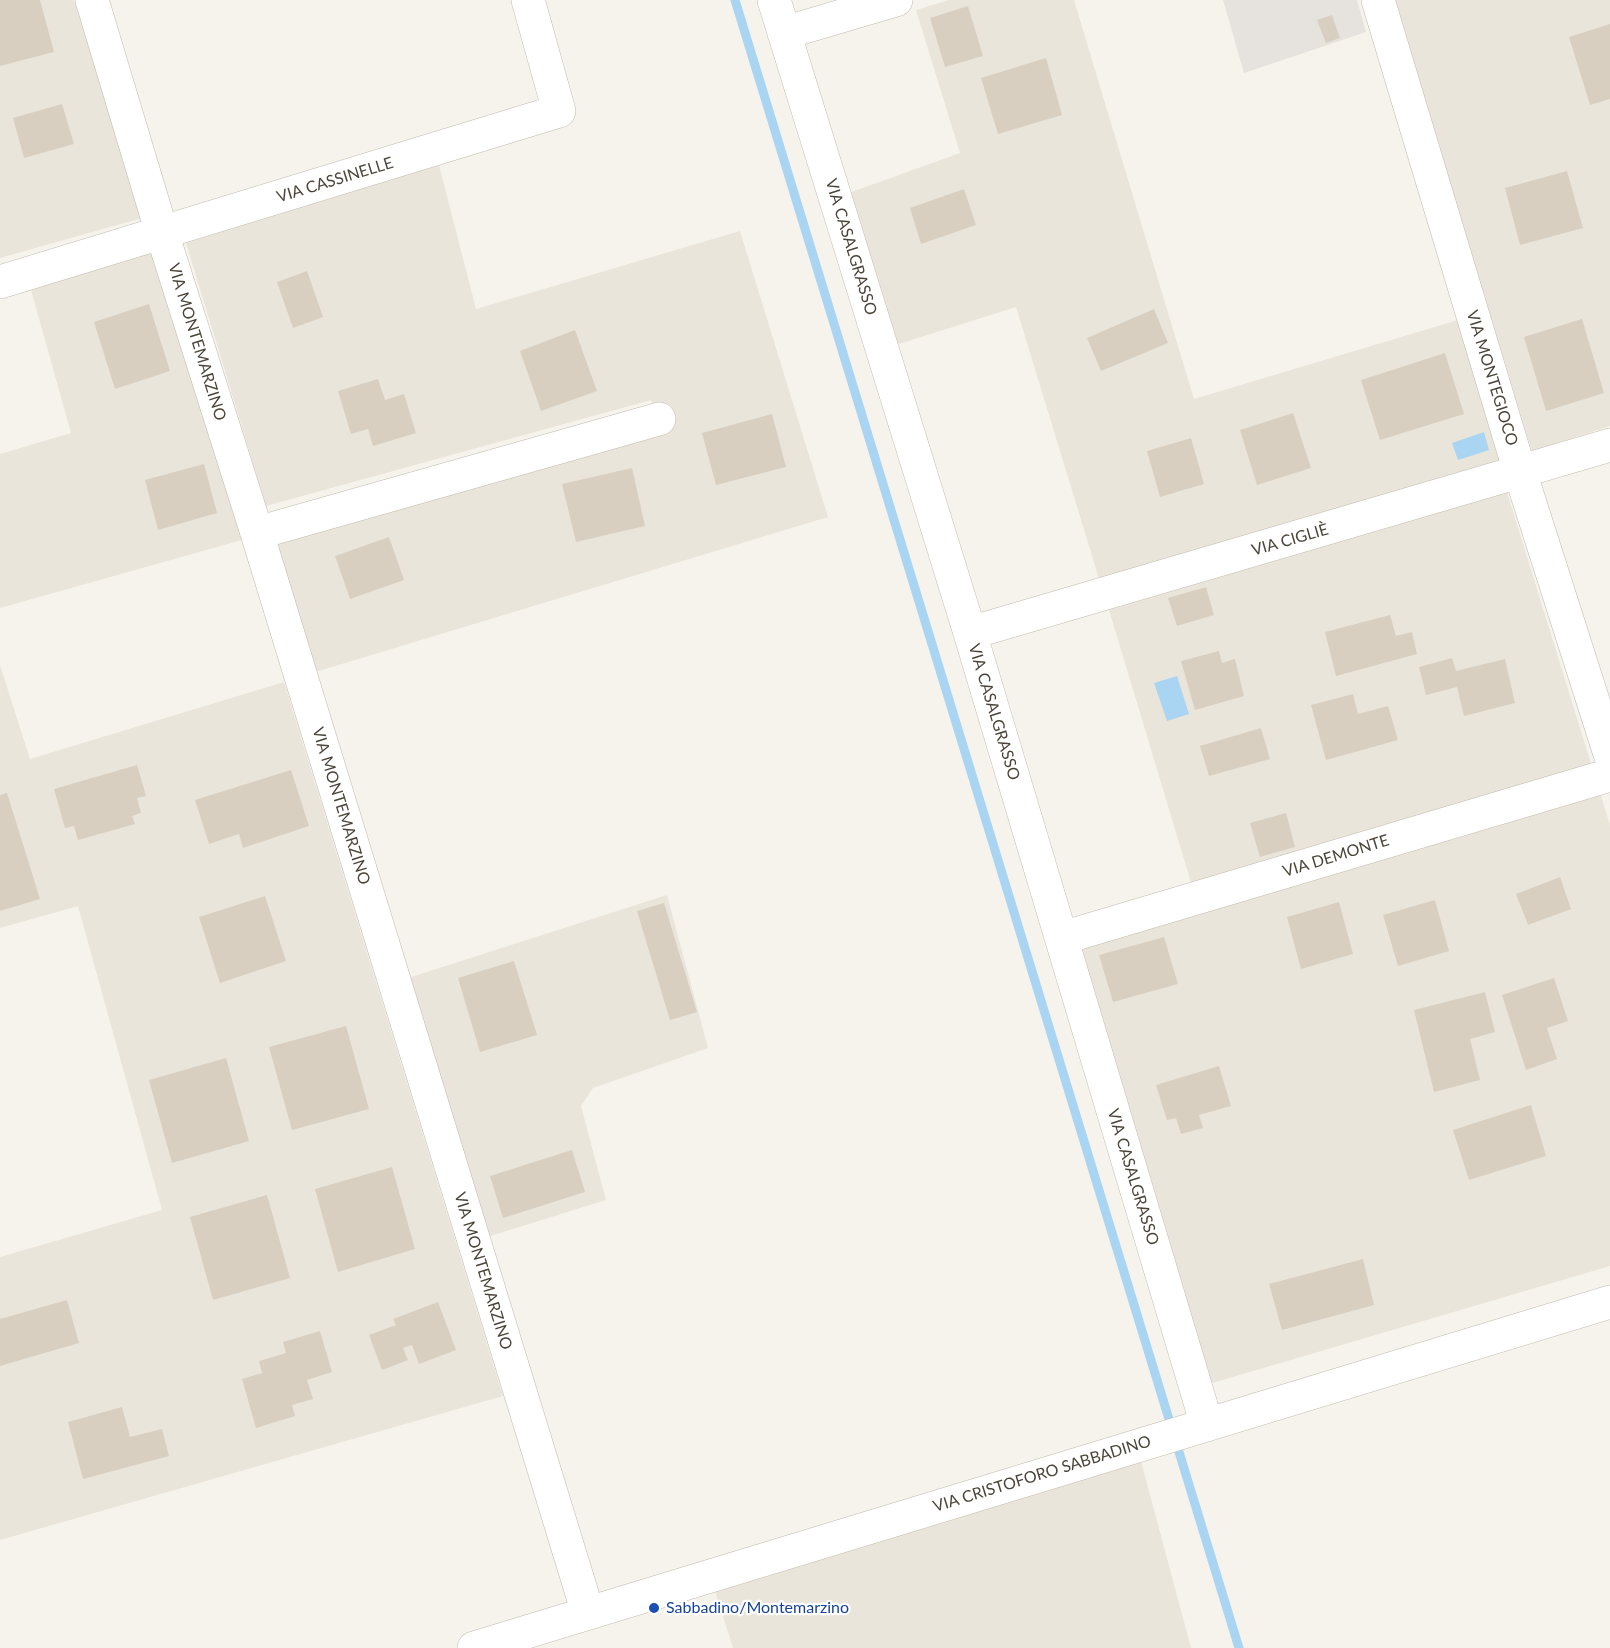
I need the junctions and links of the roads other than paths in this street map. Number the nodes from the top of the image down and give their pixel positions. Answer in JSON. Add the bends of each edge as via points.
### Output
{"nodes":[{"id":1,"x":92,"y":0,"type":"edge"},
{"id":2,"x":528,"y":0,"type":"edge"},
{"id":3,"x":774,"y":0,"type":"edge"},
{"id":4,"x":896,"y":0,"type":"edge"},
{"id":5,"x":1378,"y":0,"type":"edge"},
{"id":6,"x":784,"y":33,"type":"junction"},
{"id":7,"x":162,"y":233,"type":"junction"},
{"id":8,"x":0,"y":282,"type":"edge"},
{"id":9,"x":659,"y":419,"type":"dead end"},
{"id":10,"x":1610,"y":445,"type":"edge"},
{"id":11,"x":1520,"y":472,"type":"junction"},
{"id":12,"x":256,"y":533,"type":"junction"},
{"id":13,"x":970,"y":633,"type":"junction"},
{"id":14,"x":1610,"y":754,"type":"edge"},
{"id":15,"x":1610,"y":775,"type":"edge"},
{"id":16,"x":1062,"y":938,"type":"junction"},
{"id":17,"x":1610,"y":1302,"type":"edge"},
{"id":18,"x":1201,"y":1426,"type":"junction"},
{"id":19,"x":588,"y":1613,"type":"junction"},
{"id":20,"x":474,"y":1648,"type":"edge"}],
"edges":[{"from":1,"to":7,"type":"street","name":"VIA MONTEMARZINO"},
{"from":2,"to":7,"type":"street","name":"VIA CASSINELLE","via":[[559,111]]},
{"from":3,"to":6,"type":"street","name":"VIA CASALGRASSO"},
{"from":4,"to":6,"type":"street"},
{"from":5,"to":11,"type":"street","name":"VIA MONTEGIOCO"},
{"from":6,"to":13,"type":"street","name":"VIA CASALGRASSO"},
{"from":7,"to":8,"type":"street","name":"VIA CASSINELLE"},
{"from":7,"to":12,"type":"street","name":"VIA MONTEMARZINO"},
{"from":9,"to":12,"type":"street"},
{"from":10,"to":11,"type":"street","name":"VIA CIGLIÈ"},
{"from":11,"to":13,"type":"street","name":"VIA CIGLIÈ"},
{"from":11,"to":14,"type":"street","name":"VIA MONTEGIOCO"},
{"from":12,"to":19,"type":"street","name":"VIA MONTEMARZINO"},
{"from":13,"to":16,"type":"street","name":"VIA CASALGRASSO"},
{"from":15,"to":16,"type":"street","name":"VIA DEMONTE"},
{"from":16,"to":18,"type":"street","name":"VIA CASALGRASSO"},
{"from":17,"to":18,"type":"street","name":"VIA CRISTOFORO SABBADINO"},
{"from":18,"to":19,"type":"street","name":"VIA CRISTOFORO SABBADINO"},
{"from":19,"to":20,"type":"street","name":"VIA CRISTOFORO SABBADINO"}]}
